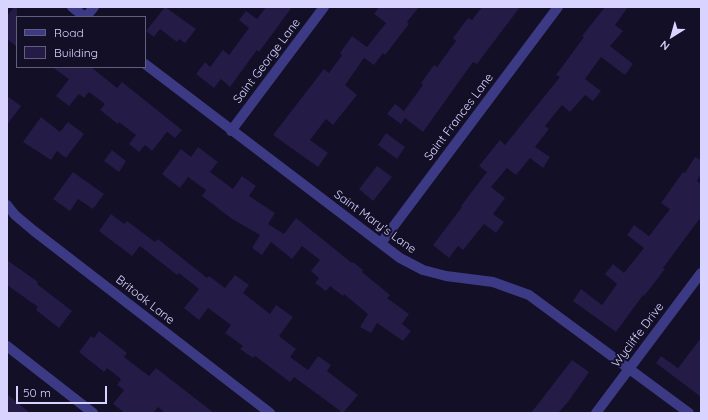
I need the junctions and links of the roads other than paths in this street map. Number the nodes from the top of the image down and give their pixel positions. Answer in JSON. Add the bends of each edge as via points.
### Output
{"nodes":[{"id":1,"x":72,"y":7,"type":"edge"},
{"id":2,"x":94,"y":7,"type":"edge"},
{"id":3,"x":324,"y":7,"type":"edge"},
{"id":4,"x":558,"y":7,"type":"edge"},
{"id":5,"x":84,"y":16,"type":"edge"},
{"id":6,"x":86,"y":16,"type":"edge"},
{"id":7,"x":146,"y":65,"type":"edge"},
{"id":8,"x":231,"y":131,"type":"junction"},
{"id":9,"x":7,"y":205,"type":"edge"},
{"id":10,"x":381,"y":243,"type":"junction"},
{"id":11,"x":701,"y":273,"type":"edge"},
{"id":12,"x":7,"y":346,"type":"edge"},
{"id":13,"x":630,"y":369,"type":"junction"},
{"id":14,"x":94,"y":413,"type":"edge"},
{"id":15,"x":270,"y":413,"type":"edge"},
{"id":16,"x":596,"y":413,"type":"edge"},
{"id":17,"x":689,"y":413,"type":"edge"}],
"edges":[{"from":1,"to":5,"type":"street"},
{"from":2,"to":6,"type":"street"},
{"from":3,"to":8,"type":"street","name":"Saint George Lane"},
{"from":4,"to":10,"type":"street","name":"Saint Frances Lane"},
{"from":7,"to":8,"type":"street","name":"Saint Mary's Lane"},
{"from":8,"to":10,"type":"street","name":"Saint Mary's Lane"},
{"from":9,"to":15,"type":"street","name":"Britoak Lane","via":[[34,231]]},
{"from":10,"to":13,"type":"street","name":"Saint Mary's Lane","via":[[400,258],[423,270],[446,276],[493,282],[529,296]]},
{"from":11,"to":13,"type":"street","name":"Wycliffe Drive"},
{"from":12,"to":14,"type":"street"},
{"from":13,"to":16,"type":"street","name":"Wycliffe Drive"},
{"from":13,"to":17,"type":"street","name":"Saint Mary's Lane"}]}
